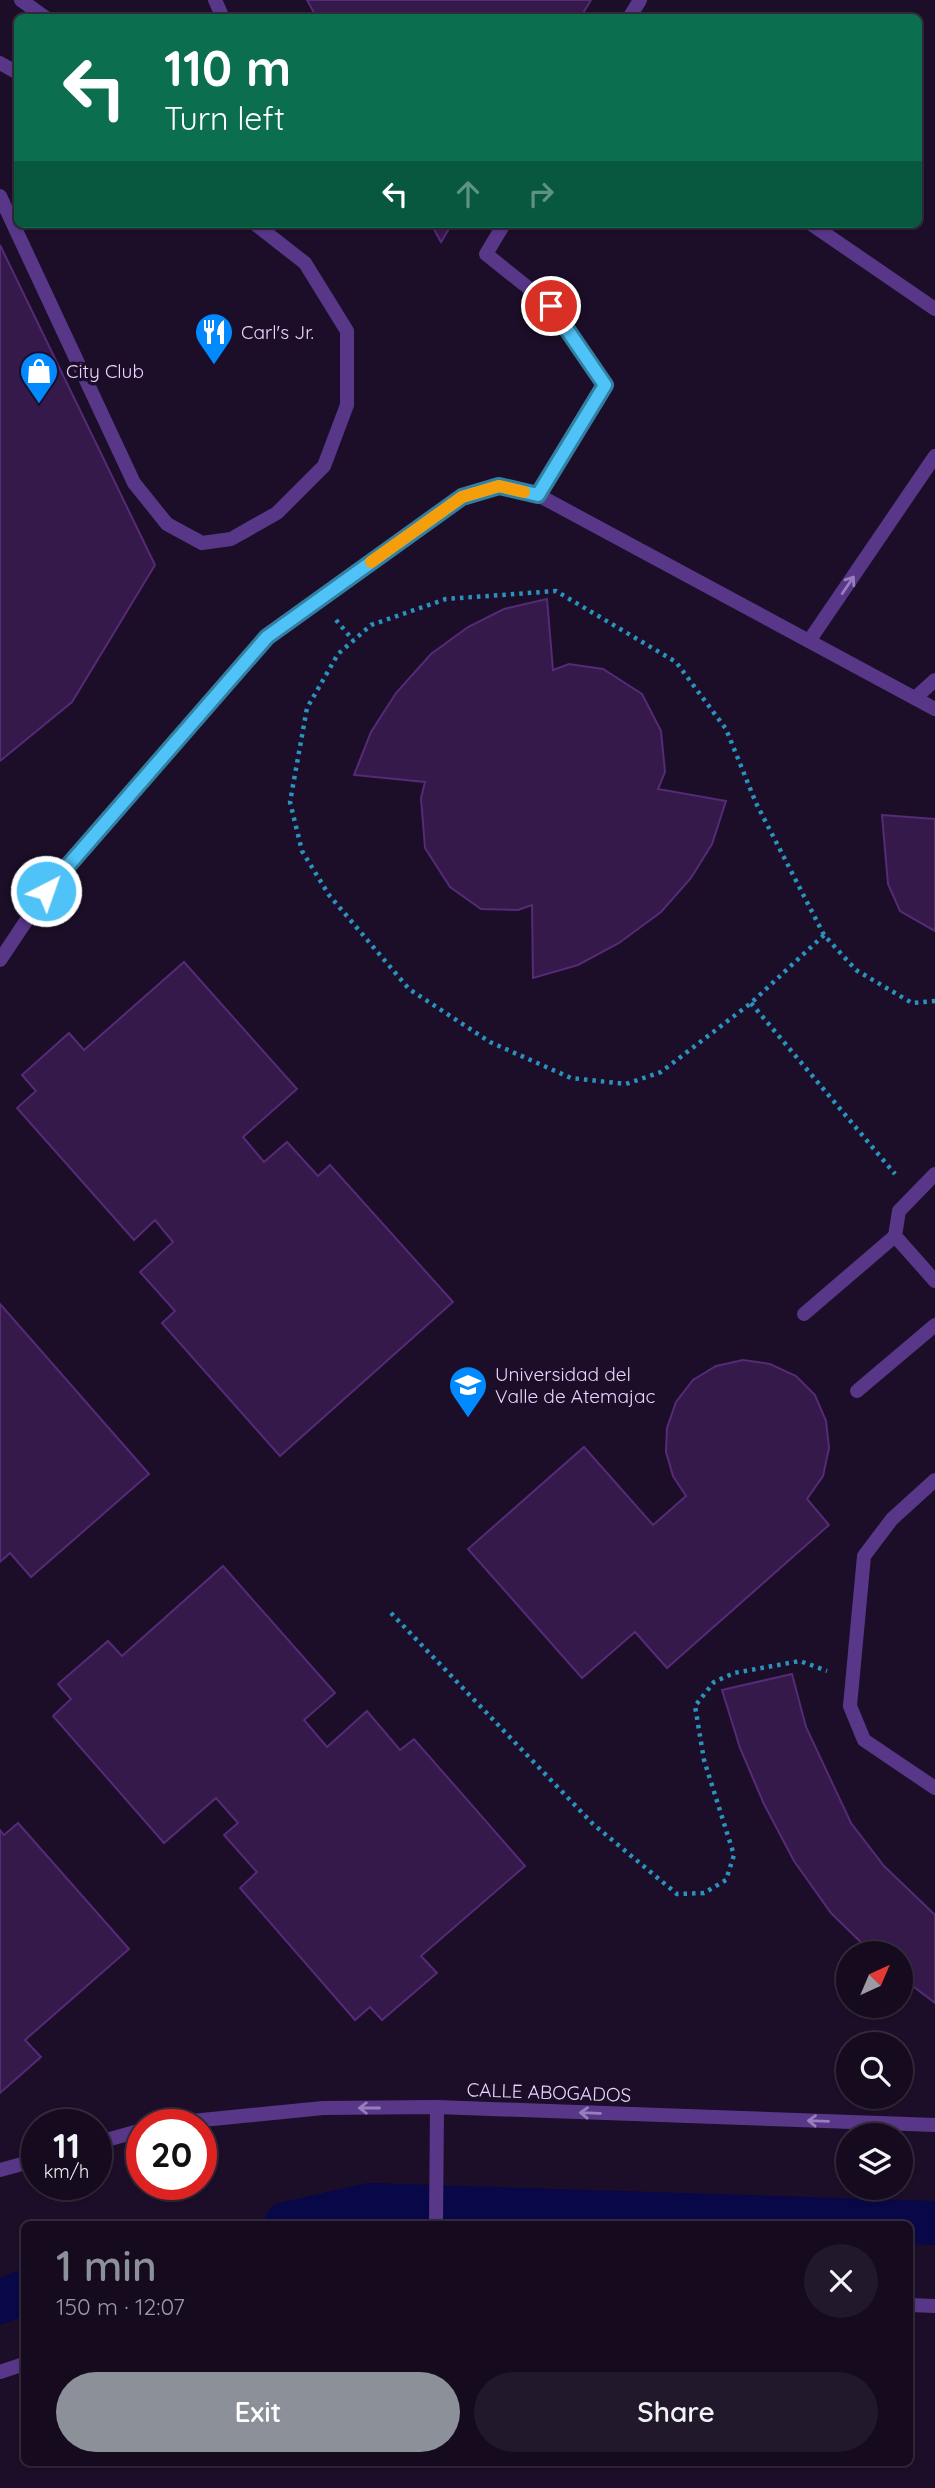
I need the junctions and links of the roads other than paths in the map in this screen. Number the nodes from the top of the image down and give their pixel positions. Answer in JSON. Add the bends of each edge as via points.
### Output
{"nodes":[{"id":1,"x":21,"y":0,"type":"edge"},
{"id":2,"x":40,"y":14,"type":"edge"},
{"id":3,"x":0,"y":196,"type":"edge"},
{"id":4,"x":14,"y":220,"type":"edge"},
{"id":5,"x":18,"y":228,"type":"edge"},
{"id":6,"x":260,"y":228,"type":"edge"},
{"id":7,"x":502,"y":228,"type":"edge"},
{"id":8,"x":817,"y":228,"type":"edge"},
{"id":9,"x":935,"y":309,"type":"edge"},
{"id":10,"x":935,"y":456,"type":"edge"},
{"id":11,"x":538,"y":495,"type":"junction"},
{"id":12,"x":809,"y":641,"type":"junction"},
{"id":13,"x":935,"y":680,"type":"edge"},
{"id":14,"x":915,"y":698,"type":"junction"},
{"id":15,"x":935,"y":709,"type":"edge"},
{"id":16,"x":0,"y":960,"type":"edge"},
{"id":17,"x":935,"y":1174,"type":"edge"},
{"id":18,"x":895,"y":1237,"type":"junction"},
{"id":19,"x":935,"y":1281,"type":"edge"},
{"id":20,"x":804,"y":1314,"type":"dead end"},
{"id":21,"x":935,"y":1325,"type":"edge"},
{"id":22,"x":858,"y":1391,"type":"dead end"},
{"id":23,"x":935,"y":1480,"type":"edge"},
{"id":24,"x":935,"y":1788,"type":"edge"},
{"id":25,"x":437,"y":2107,"type":"junction"},
{"id":26,"x":217,"y":2119,"type":"edge"},
{"id":27,"x":935,"y":2125,"type":"edge"},
{"id":28,"x":21,"y":2164,"type":"edge"},
{"id":29,"x":0,"y":2170,"type":"edge"},
{"id":30,"x":436,"y":2221,"type":"edge"},
{"id":31,"x":913,"y":2305,"type":"edge"},
{"id":32,"x":935,"y":2306,"type":"edge"},
{"id":33,"x":21,"y":2365,"type":"edge"},
{"id":34,"x":0,"y":2372,"type":"edge"}],
"edges":[{"from":1,"to":2,"type":"street"},
{"from":3,"to":4,"type":"street"},
{"from":5,"to":6,"type":"street","via":[[134,482],[167,524],[202,543],[230,539],[277,513],[324,466],[347,405],[347,331],[305,263]]},
{"from":7,"to":11,"type":"street","via":[[486,254],[551,306],[605,385]]},
{"from":8,"to":9,"type":"street"},
{"from":12,"to":10,"type":"street","one_way":true},
{"from":11,"to":12,"type":"street"},
{"from":11,"to":16,"type":"street","via":[[499,486],[462,497],[267,637],[46,891]]},
{"from":12,"to":14,"type":"street"},
{"from":13,"to":14,"type":"street"},
{"from":14,"to":15,"type":"street"},
{"from":17,"to":18,"type":"street","via":[[899,1211]]},
{"from":18,"to":19,"type":"street"},
{"from":18,"to":20,"type":"street"},
{"from":21,"to":22,"type":"street"},
{"from":23,"to":24,"type":"street","via":[[892,1519],[864,1556],[850,1706],[864,1740]]},
{"from":25,"to":26,"type":"street","name":"CALLE ABOGADOS","one_way":true,"via":[[323,2108]]},
{"from":27,"to":25,"type":"street","name":"CALLE ABOGADOS","one_way":true},
{"from":25,"to":30,"type":"street"},
{"from":28,"to":29,"type":"street"},
{"from":31,"to":32,"type":"street"},
{"from":33,"to":34,"type":"street"}]}
